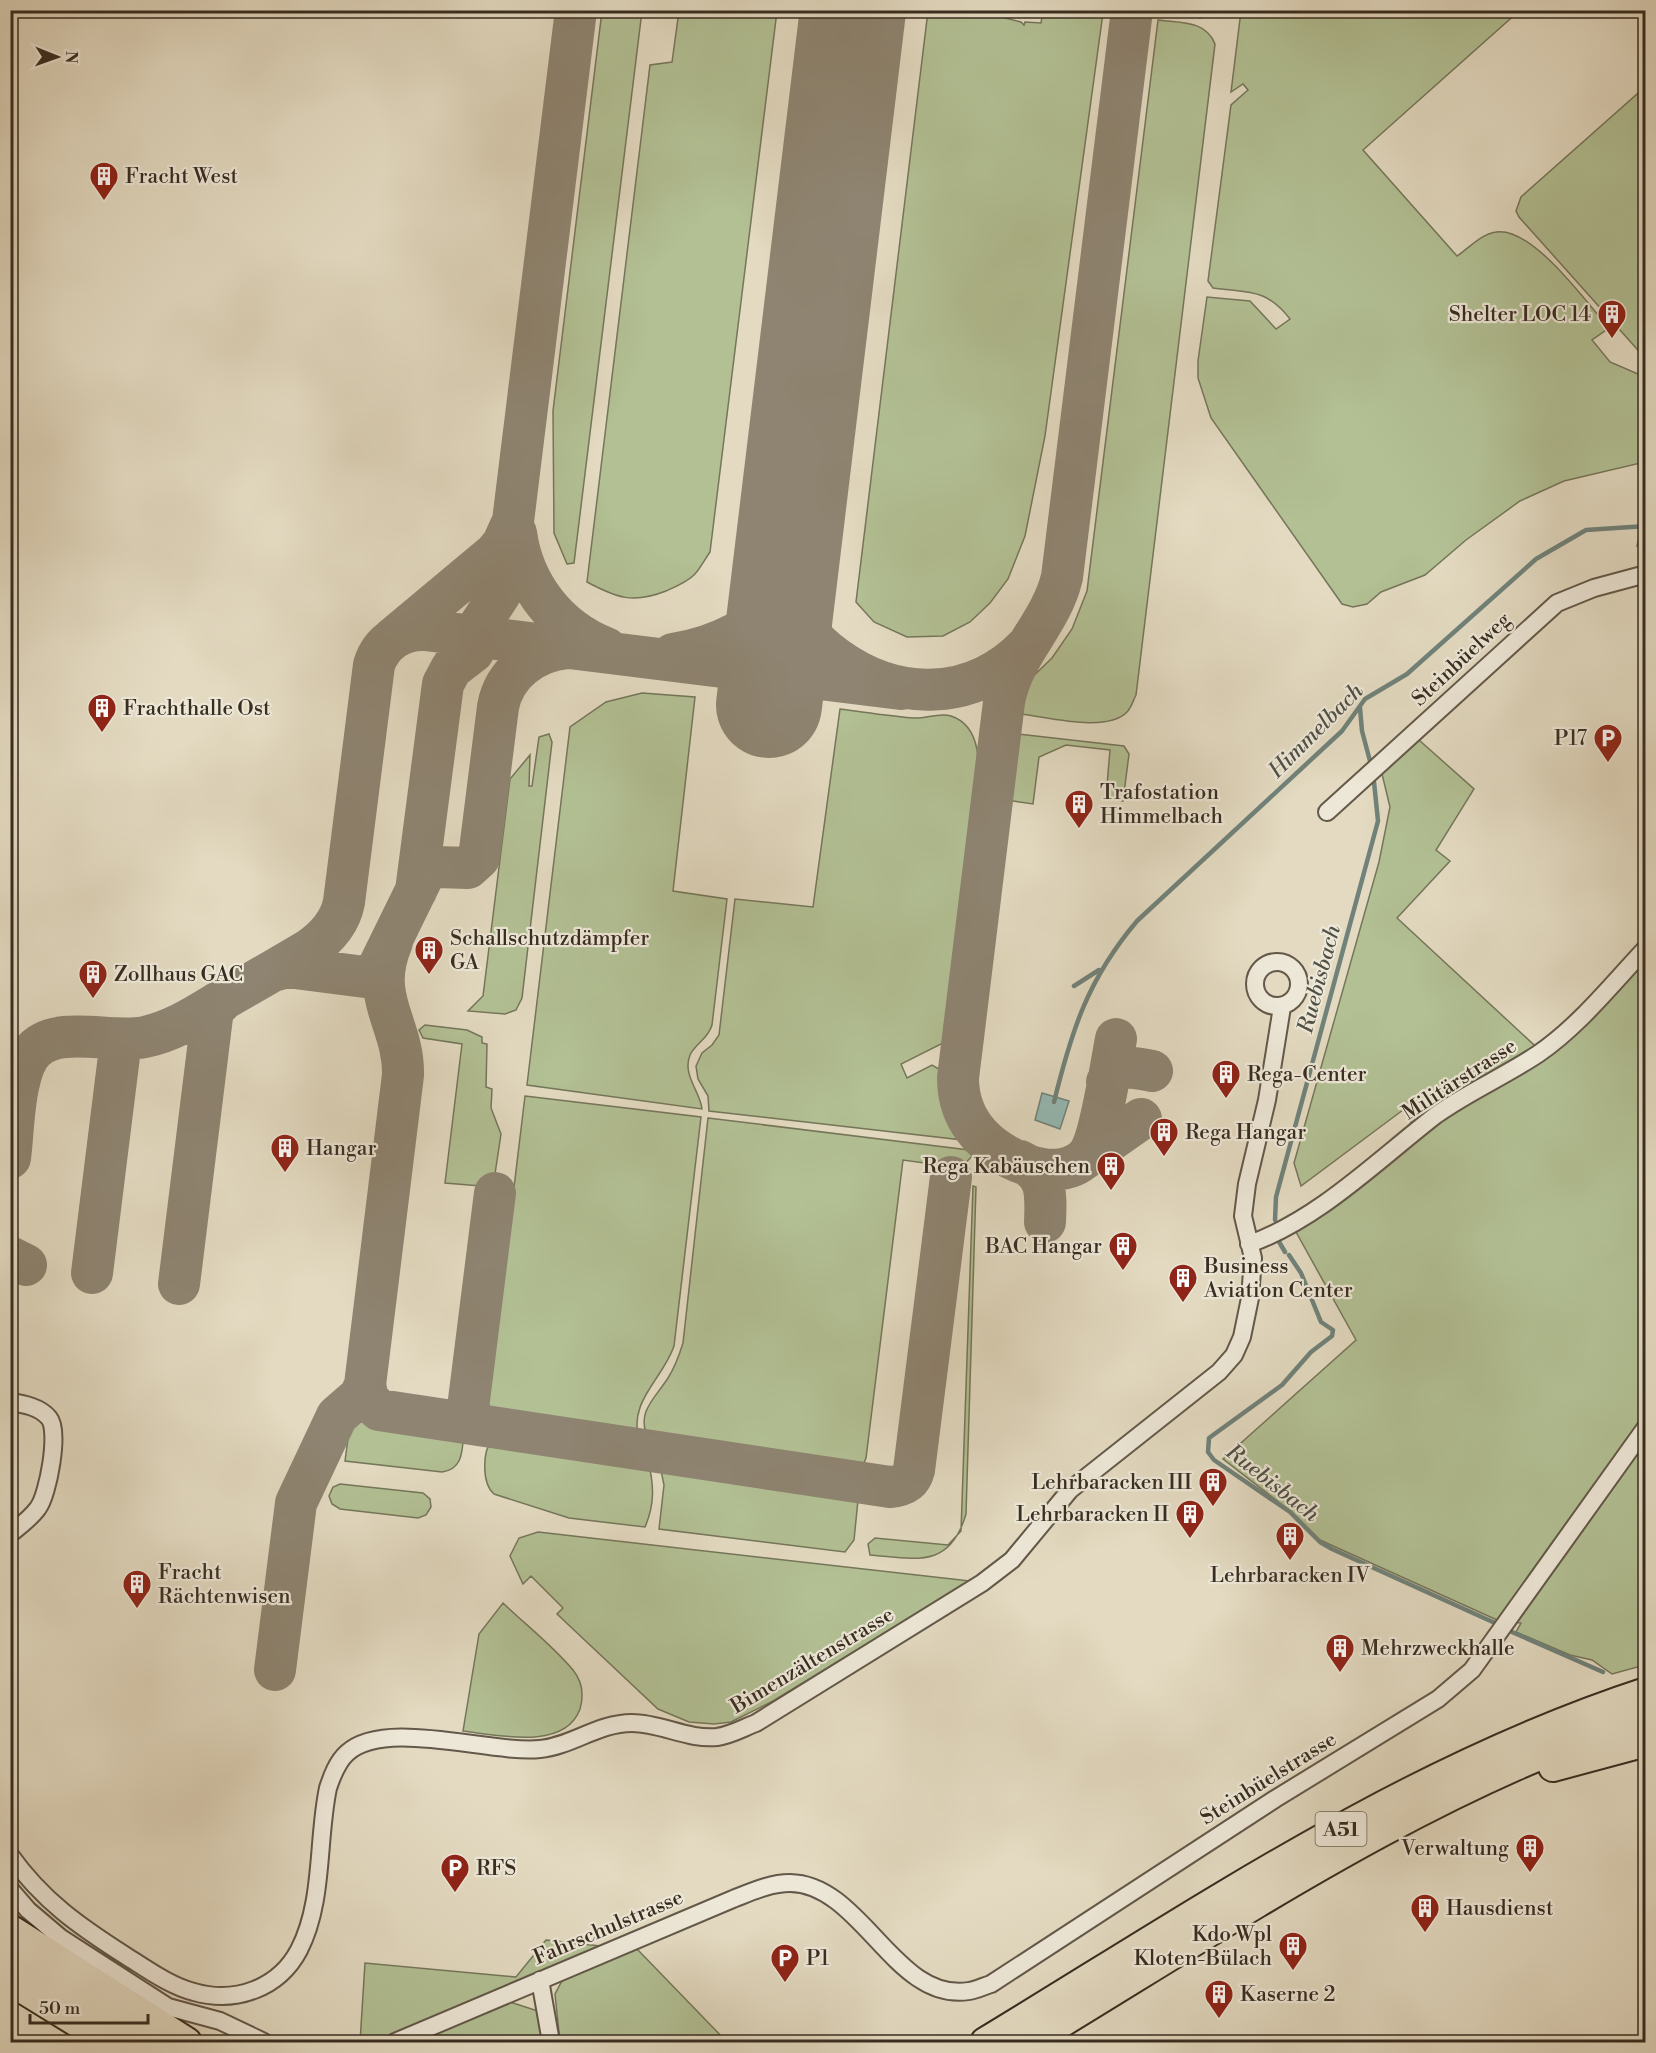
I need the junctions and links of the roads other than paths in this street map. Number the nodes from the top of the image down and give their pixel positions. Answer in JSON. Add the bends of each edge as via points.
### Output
{"nodes":[{"id":1,"x":1646,"y":574,"type":"edge"},
{"id":2,"x":1327,"y":812,"type":"dead end"},
{"id":3,"x":1646,"y":948,"type":"edge"},
{"id":4,"x":1282,"y":1007,"type":"dead end"},
{"id":5,"x":1249,"y":1245,"type":"junction"},
{"id":6,"x":10,"y":1402,"type":"edge"},
{"id":7,"x":1646,"y":1427,"type":"edge"},
{"id":8,"x":10,"y":1534,"type":"edge"},
{"id":9,"x":1646,"y":1692,"type":"edge"},
{"id":10,"x":1646,"y":1715,"type":"edge"},
{"id":11,"x":1646,"y":1742,"type":"edge"},
{"id":12,"x":1431,"y":1805,"type":"junction"},
{"id":13,"x":10,"y":1855,"type":"edge"},
{"id":14,"x":10,"y":1889,"type":"edge"},
{"id":15,"x":839,"y":1904,"type":"joint"},
{"id":16,"x":10,"y":1929,"type":"edge"},
{"id":17,"x":10,"y":1955,"type":"edge"},
{"id":18,"x":540,"y":1980,"type":"junction"},
{"id":19,"x":10,"y":1981,"type":"edge"},
{"id":20,"x":110,"y":2043,"type":"edge"},
{"id":21,"x":151,"y":2043,"type":"edge"},
{"id":22,"x":187,"y":2043,"type":"edge"},
{"id":23,"x":264,"y":2043,"type":"edge"},
{"id":24,"x":395,"y":2043,"type":"edge"},
{"id":25,"x":551,"y":2043,"type":"edge"},
{"id":26,"x":985,"y":2043,"type":"edge"},
{"id":27,"x":1030,"y":2043,"type":"edge"}],
"edges":[{"from":1,"to":2,"type":"street","name":"Steinbüelweg","via":[[1557,603]]},
{"from":3,"to":5,"type":"street","name":"Militärstrasse","via":[[1579,1018],[1538,1054],[1437,1114],[1378,1165],[1310,1212]]},
{"from":4,"to":5,"type":"street","name":"Bimenzältenstrasse","via":[[1267,1100],[1246,1184],[1243,1215]]},
{"from":5,"to":13,"type":"street","name":"Bimenzältenstrasse","via":[[1253,1258],[1250,1298],[1242,1337],[1228,1364],[1070,1490],[1001,1570],[756,1723],[711,1737],[646,1724],[622,1724],[548,1748],[524,1750],[429,1739],[375,1739],[346,1754],[328,1788],[309,1926],[288,1967],[272,1982],[248,1994],[194,1992],[160,1977],[67,1917],[34,1886]]},
{"from":6,"to":8,"type":"street","via":[[40,1410],[50,1419],[53,1432],[47,1489],[39,1508]]},
{"from":7,"to":15,"type":"street","name":"Steinbüelstrasse","via":[[1498,1636],[1472,1670],[1438,1699],[991,1984],[968,1991],[946,1990],[918,1978]]},
{"from":9,"to":26,"type":"highway","number":"A51","via":[[1528,1735],[1412,1789]]},
{"from":10,"to":12,"type":"highway","number":"A51","via":[[1537,1755]]},
{"from":11,"to":12,"type":"highway","via":[[1580,1758]]},
{"from":12,"to":27,"type":"highway","number":"A51"},
{"from":14,"to":23,"type":"street","via":[[61,1938],[168,2007],[220,2021]]},
{"from":15,"to":18,"type":"street","name":"Fahrschulstrasse","via":[[818,1888],[790,1883],[765,1887]]},
{"from":16,"to":22,"type":"highway"},
{"from":17,"to":21,"type":"highway"},
{"from":18,"to":24,"type":"street","name":"Fahrschulstrasse"},
{"from":18,"to":25,"type":"street"},
{"from":19,"to":20,"type":"highway"}]}
